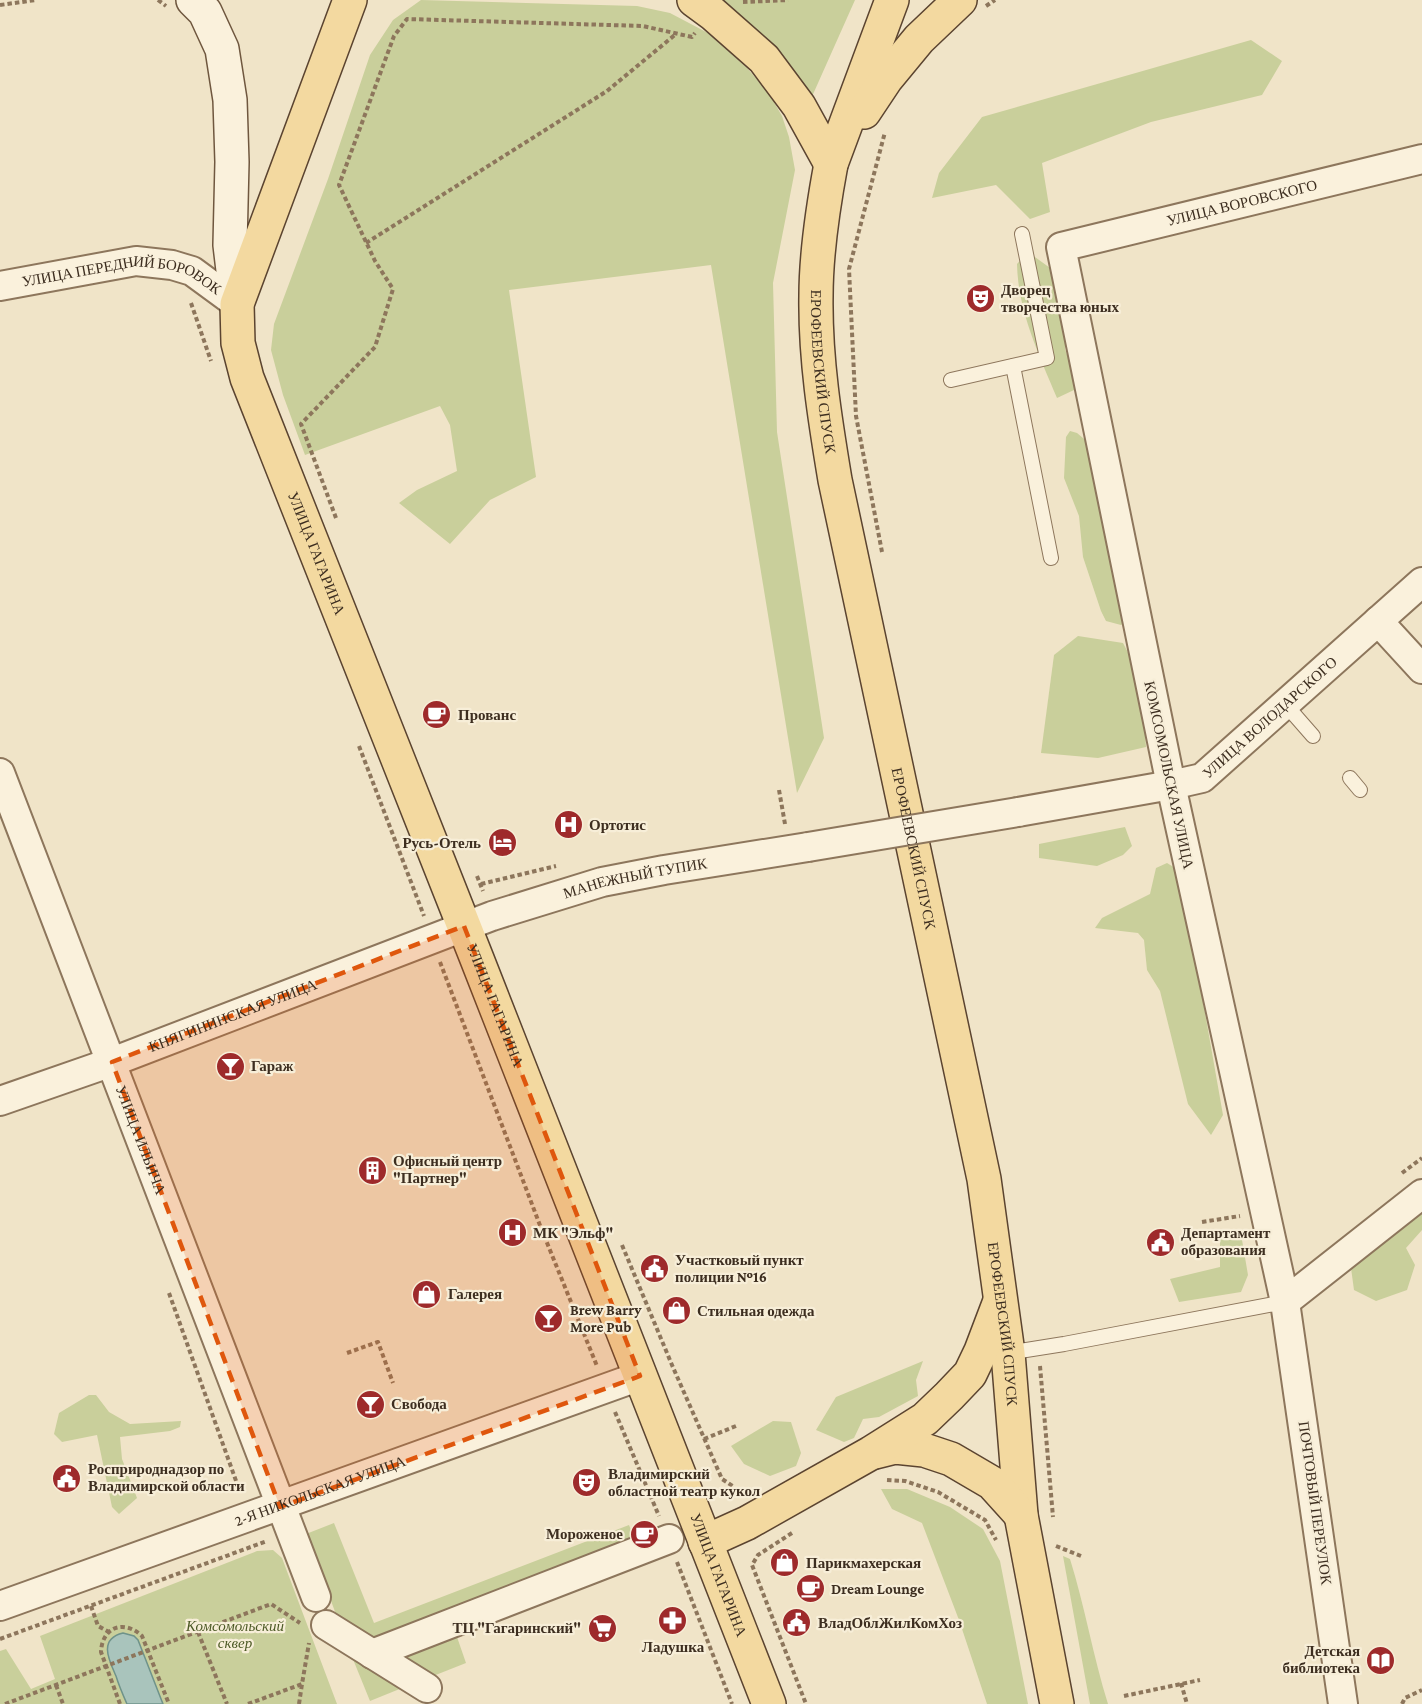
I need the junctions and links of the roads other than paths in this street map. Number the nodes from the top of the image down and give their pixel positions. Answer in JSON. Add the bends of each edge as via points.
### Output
{"nodes":[{"id":1,"x":193,"y":0,"type":"edge"},
{"id":2,"x":350,"y":0,"type":"edge"},
{"id":3,"x":892,"y":0,"type":"edge"},
{"id":4,"x":971,"y":5,"type":"edge"},
{"id":5,"x":703,"y":7,"type":"edge"},
{"id":6,"x":1422,"y":159,"type":"edge"},
{"id":7,"x":831,"y":164,"type":"junction"},
{"id":8,"x":1022,"y":234,"type":"dead end"},
{"id":9,"x":1060,"y":247,"type":"joint"},
{"id":10,"x":0,"y":286,"type":"edge"},
{"id":11,"x":237,"y":304,"type":"junction"},
{"id":12,"x":1013,"y":366,"type":"junction"},
{"id":13,"x":951,"y":380,"type":"dead end"},
{"id":14,"x":1051,"y":558,"type":"dead end"},
{"id":15,"x":1422,"y":582,"type":"edge"},
{"id":16,"x":1378,"y":621,"type":"junction"},
{"id":17,"x":1422,"y":669,"type":"edge"},
{"id":18,"x":1285,"y":704,"type":"junction"},
{"id":19,"x":1313,"y":736,"type":"dead end"},
{"id":20,"x":0,"y":773,"type":"edge"},
{"id":21,"x":1350,"y":778,"type":"dead end"},
{"id":22,"x":1170,"y":785,"type":"junction"},
{"id":23,"x":1360,"y":790,"type":"dead end"},
{"id":24,"x":1018,"y":812,"type":"joint"},
{"id":25,"x":478,"y":921,"type":"junction"},
{"id":26,"x":112,"y":1062,"type":"junction"},
{"id":27,"x":0,"y":1101,"type":"edge"},
{"id":28,"x":1422,"y":1194,"type":"edge"},
{"id":29,"x":1001,"y":1297,"type":"junction"},
{"id":30,"x":1286,"y":1302,"type":"junction"},
{"id":31,"x":1024,"y":1350,"type":"junction"},
{"id":32,"x":640,"y":1376,"type":"junction"},
{"id":33,"x":877,"y":1467,"type":"junction"},
{"id":34,"x":280,"y":1507,"type":"junction"},
{"id":35,"x":1021,"y":1515,"type":"junction"},
{"id":36,"x":669,"y":1539,"type":"road end"},
{"id":37,"x":705,"y":1542,"type":"junction"},
{"id":38,"x":316,"y":1597,"type":"dead end"},
{"id":39,"x":0,"y":1606,"type":"edge"},
{"id":40,"x":312,"y":1630,"type":"road end"},
{"id":41,"x":372,"y":1654,"type":"junction"},
{"id":42,"x":427,"y":1688,"type":"dead end"},
{"id":43,"x":769,"y":1704,"type":"edge"},
{"id":44,"x":1057,"y":1704,"type":"edge"},
{"id":45,"x":1343,"y":1704,"type":"edge"}],
"edges":[{"from":1,"to":11,"type":"main road","name":"УЛИЦА ГАГАРИНА","via":[[205,12],[222,48],[230,100],[230,245]]},
{"from":2,"to":11,"type":"main road","name":"УЛИЦА ГАГАРИНА"},
{"from":3,"to":7,"type":"main road","name":"ЕРОФЕЕВСКИЙ СПУСК"},
{"from":4,"to":7,"type":"main road","via":[[919,39],[886,79]]},
{"from":5,"to":7,"type":"main road","via":[[765,58],[799,106]]},
{"from":6,"to":9,"type":"street","name":"УЛИЦА ВОРОВСКОГО"},
{"from":7,"to":29,"type":"main road","name":"ЕРОФЕЕВСКИЙ СПУСК","via":[[819,238],[816,296],[825,421],[984,1179]]},
{"from":8,"to":12,"type":"lane","via":[[1047,358]]},
{"from":9,"to":22,"type":"street","name":"КОМСОМОЛЬСКАЯ УЛИЦА"},
{"from":10,"to":11,"type":"street","name":"УЛИЦА ПЕРЕДНИЙ БОРОВОК","via":[[135,261],[192,271]]},
{"from":11,"to":25,"type":"main road","name":"УЛИЦА ГАГАРИНА","via":[[238,343],[247,378]]},
{"from":12,"to":13,"type":"lane"},
{"from":12,"to":14,"type":"lane"},
{"from":15,"to":16,"type":"street","name":"УЛИЦА ВОЛОДАРСКОГО"},
{"from":16,"to":17,"type":"street"},
{"from":16,"to":18,"type":"street","name":"УЛИЦА ВОЛОДАРСКОГО"},
{"from":18,"to":19,"type":"lane"},
{"from":18,"to":22,"type":"street","name":"УЛИЦА ВОЛОДАРСКОГО","via":[[1202,778]]},
{"from":20,"to":26,"type":"street","name":"УЛИЦА ИЛЬИЧА"},
{"from":21,"to":23,"type":"lane"},
{"from":22,"to":24,"type":"street","name":"УЛИЦА ВОЛОДАРСКОГО"},
{"from":22,"to":30,"type":"street","name":"КОМСОМОЛЬСКАЯ УЛИЦА"},
{"from":24,"to":25,"type":"street","name":"МАНЕЖНЫЙ ТУПИК","bridge":true,"via":[[603,882]]},
{"from":25,"to":26,"type":"street","name":"КНЯГИНИНСКАЯ УЛИЦА"},
{"from":25,"to":32,"type":"main road","name":"УЛИЦА ГАГАРИНА"},
{"from":26,"to":27,"type":"street","name":"КНЯГИНИНСКАЯ УЛИЦА"},
{"from":26,"to":34,"type":"street","name":"УЛИЦА ИЛЬИЧА"},
{"from":28,"to":30,"type":"street"},
{"from":29,"to":31,"type":"main road","name":"ЕРОФЕЕВСКИЙ СПУСК"},
{"from":29,"to":33,"type":"main road","via":[[970,1374]]},
{"from":30,"to":31,"type":"lane"},
{"from":30,"to":45,"type":"street","name":"ПОЧТОВЫЙ ПЕРЕУЛОК"},
{"from":31,"to":35,"type":"main road","name":"ЕРОФЕЕВСКИЙ СПУСК"},
{"from":32,"to":34,"type":"street","name":"2-Я НИКОЛЬСКАЯ УЛИЦА","via":[[610,1401]]},
{"from":32,"to":37,"type":"main road","name":"УЛИЦА ГАГАРИНА"},
{"from":33,"to":35,"type":"main road","via":[[895,1447],[924,1450],[951,1459],[992,1483]]},
{"from":33,"to":37,"type":"main road"},
{"from":34,"to":38,"type":"street","name":"УЛИЦА ИЛЬИЧА"},
{"from":34,"to":39,"type":"street","name":"2-Я НИКОЛЬСКАЯ УЛИЦА"},
{"from":35,"to":44,"type":"main road","name":"ЕРОФЕЕВСКИЙ СПУСК"},
{"from":36,"to":41,"type":"street"},
{"from":37,"to":43,"type":"main road","name":"УЛИЦА ГАГАРИНА"},
{"from":40,"to":41,"type":"street"},
{"from":41,"to":42,"type":"street"}]}
